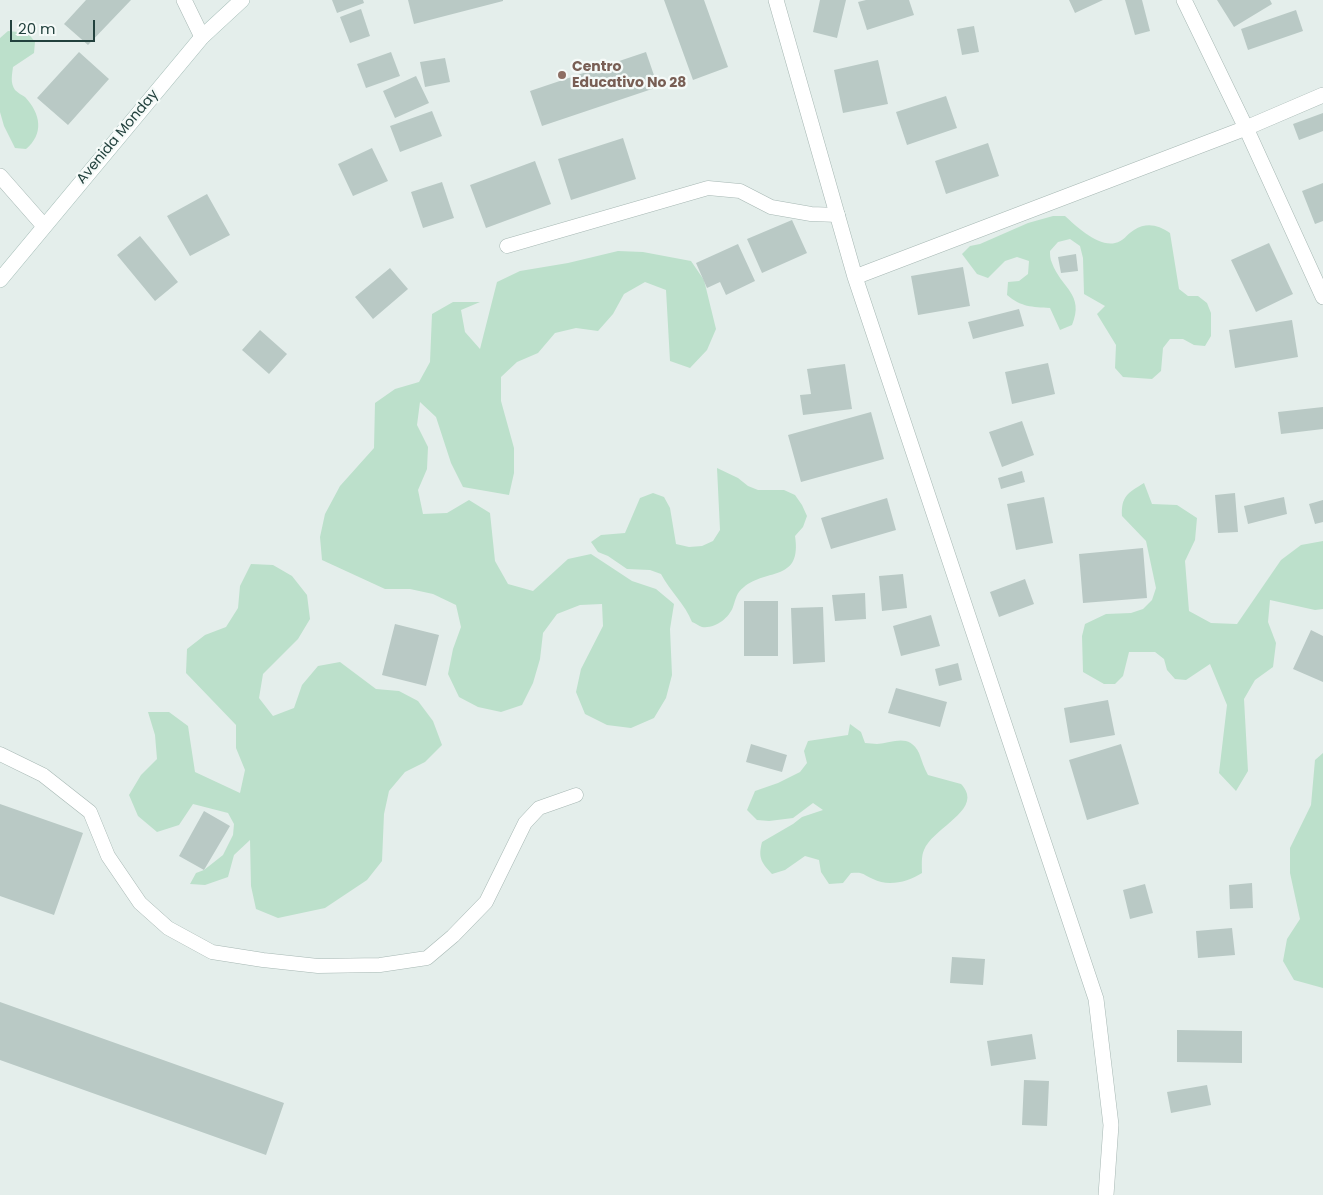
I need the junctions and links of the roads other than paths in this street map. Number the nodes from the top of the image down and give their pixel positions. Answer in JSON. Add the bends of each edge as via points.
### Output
{"nodes":[{"id":1,"x":184,"y":0,"type":"edge"},
{"id":2,"x":242,"y":0,"type":"edge"},
{"id":3,"x":776,"y":0,"type":"edge"},
{"id":4,"x":1184,"y":0,"type":"edge"},
{"id":5,"x":202,"y":37,"type":"junction"},
{"id":6,"x":1323,"y":95,"type":"edge"},
{"id":7,"x":1246,"y":128,"type":"junction"},
{"id":8,"x":0,"y":176,"type":"edge"},
{"id":9,"x":838,"y":215,"type":"junction"},
{"id":10,"x":44,"y":226,"type":"junction"},
{"id":11,"x":507,"y":246,"type":"dead end"},
{"id":12,"x":855,"y":277,"type":"junction"},
{"id":13,"x":0,"y":280,"type":"edge"},
{"id":14,"x":1323,"y":297,"type":"edge"},
{"id":15,"x":0,"y":754,"type":"edge"},
{"id":16,"x":576,"y":795,"type":"dead end"},
{"id":17,"x":1106,"y":1195,"type":"edge"}],
"edges":[{"from":1,"to":5,"type":"street"},
{"from":2,"to":5,"type":"street","name":"Avenida Monday"},
{"from":3,"to":9,"type":"street"},
{"from":4,"to":7,"type":"street"},
{"from":5,"to":10,"type":"street","name":"Avenida Monday"},
{"from":6,"to":7,"type":"street"},
{"from":7,"to":12,"type":"street"},
{"from":7,"to":14,"type":"street"},
{"from":8,"to":10,"type":"street"},
{"from":9,"to":11,"type":"lane","via":[[771,207],[740,191],[708,188]]},
{"from":9,"to":12,"type":"street"},
{"from":10,"to":13,"type":"street","name":"Avenida Monday"},
{"from":12,"to":17,"type":"street","via":[[1096,998],[1111,1125]]},
{"from":15,"to":16,"type":"lane","via":[[43,775],[90,812],[108,856],[134,895],[168,928],[212,952],[318,966],[380,965],[427,958],[486,902],[525,823],[540,808]]}]}
